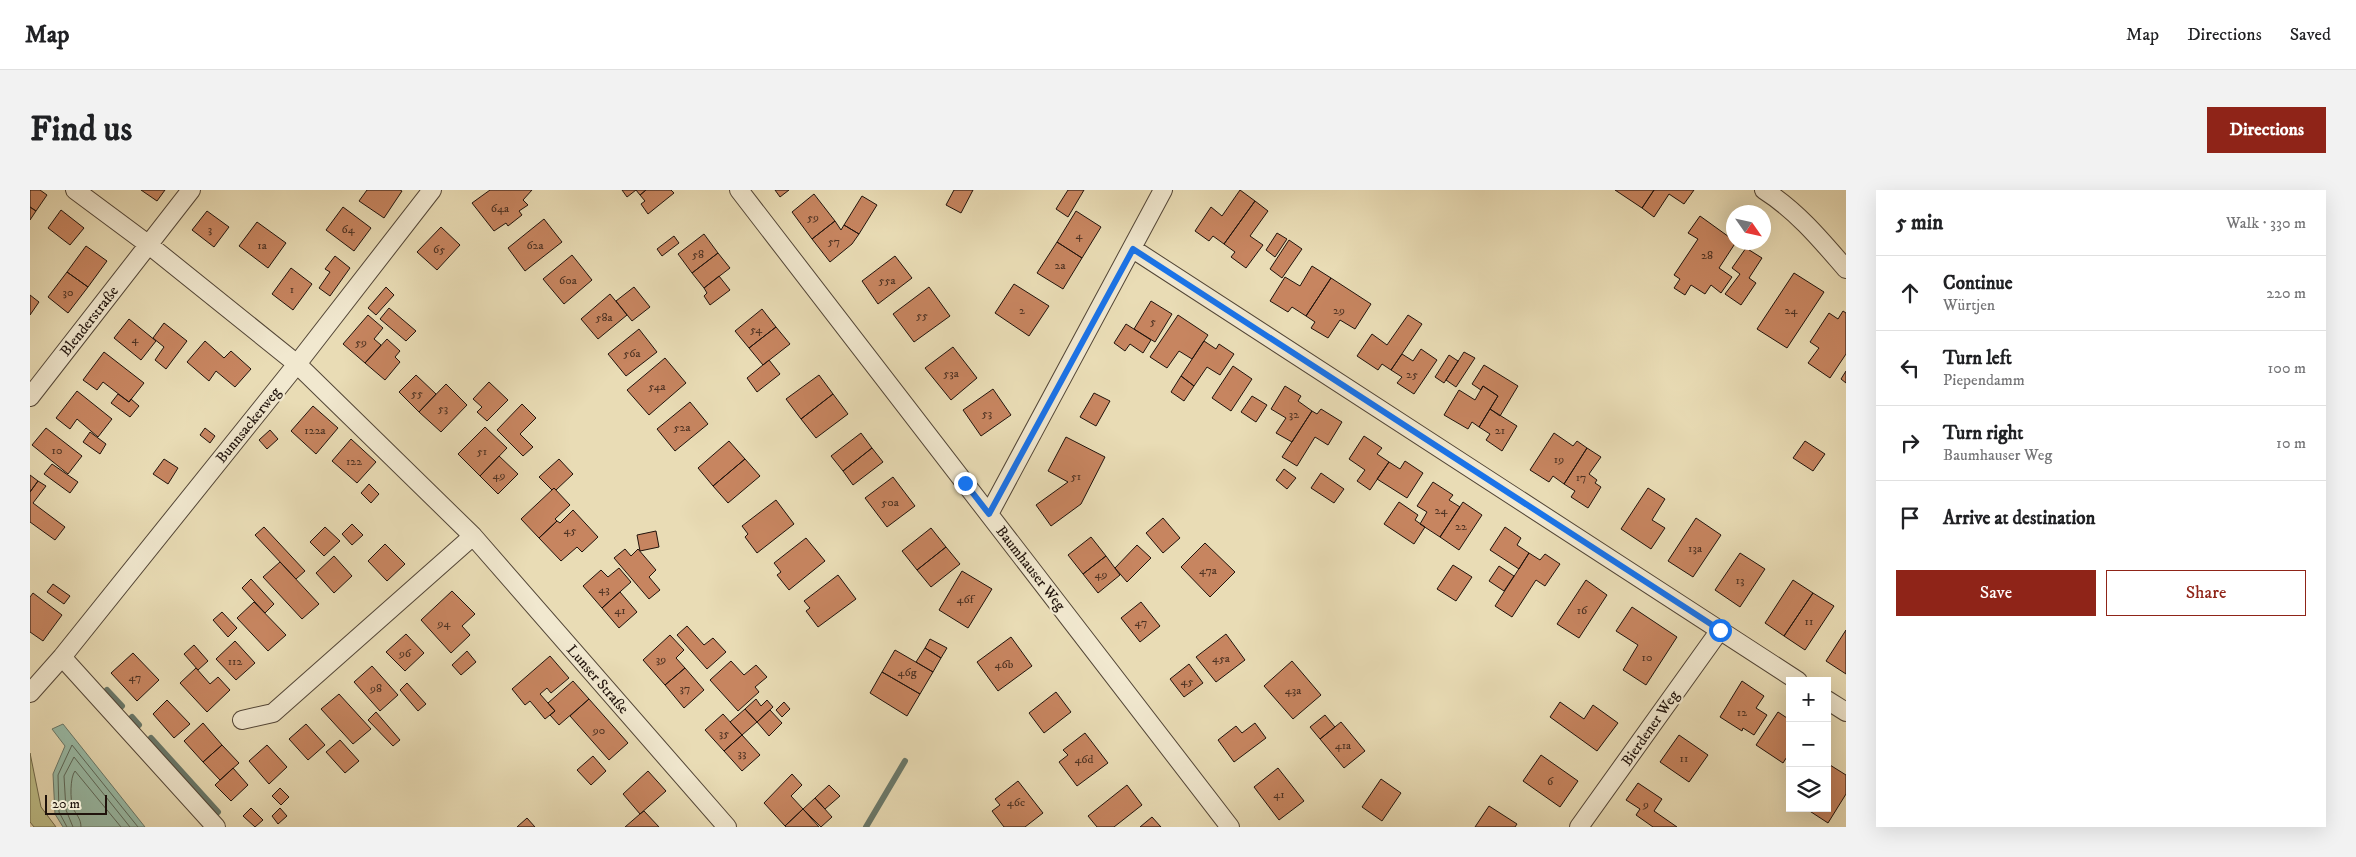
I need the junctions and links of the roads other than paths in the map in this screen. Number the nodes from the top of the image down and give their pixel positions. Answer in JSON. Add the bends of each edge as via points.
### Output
{"nodes":[{"id":1,"x":75,"y":190,"type":"edge"},
{"id":2,"x":191,"y":190,"type":"edge"},
{"id":3,"x":432,"y":190,"type":"edge"},
{"id":4,"x":739,"y":190,"type":"edge"},
{"id":5,"x":1163,"y":190,"type":"edge"},
{"id":6,"x":1764,"y":190,"type":"edge"},
{"id":7,"x":149,"y":245,"type":"junction"},
{"id":8,"x":1133,"y":249,"type":"junction"},
{"id":9,"x":1846,"y":269,"type":"edge"},
{"id":10,"x":297,"y":364,"type":"junction"},
{"id":11,"x":30,"y":397,"type":"edge"},
{"id":12,"x":989,"y":514,"type":"junction"},
{"id":13,"x":473,"y":536,"type":"junction"},
{"id":14,"x":1720,"y":630,"type":"junction"},
{"id":15,"x":62,"y":658,"type":"junction"},
{"id":16,"x":1792,"y":677,"type":"edge"},
{"id":17,"x":30,"y":693,"type":"edge"},
{"id":18,"x":1831,"y":703,"type":"edge"},
{"id":19,"x":1846,"y":712,"type":"edge"},
{"id":20,"x":242,"y":720,"type":"dead end"},
{"id":21,"x":722,"y":825,"type":"edge"},
{"id":22,"x":216,"y":827,"type":"edge"},
{"id":23,"x":1230,"y":827,"type":"edge"},
{"id":24,"x":1580,"y":827,"type":"edge"}],
"edges":[{"from":1,"to":7,"type":"street"},
{"from":2,"to":7,"type":"street","name":"Blenderstraße"},
{"from":3,"to":10,"type":"street","name":"Bunnsackerweg"},
{"from":4,"to":12,"type":"street","name":"Baumhauser Weg"},
{"from":5,"to":8,"type":"street"},
{"from":6,"to":9,"type":"street","via":[[1811,228]]},
{"from":7,"to":10,"type":"street"},
{"from":7,"to":11,"type":"street","name":"Blenderstraße"},
{"from":8,"to":12,"type":"street"},
{"from":8,"to":14,"type":"street"},
{"from":10,"to":13,"type":"street","name":"Lunser Straße"},
{"from":10,"to":15,"type":"street","name":"Bunnsackerweg"},
{"from":12,"to":23,"type":"street","name":"Baumhauser Weg"},
{"from":13,"to":20,"type":"street","via":[[273,713]]},
{"from":13,"to":21,"type":"street","name":"Lunser Straße"},
{"from":14,"to":16,"type":"street"},
{"from":14,"to":24,"type":"street","name":"Bierdener Weg"},
{"from":15,"to":17,"type":"street","name":"Bunnsackerweg"},
{"from":15,"to":22,"type":"street"},
{"from":18,"to":19,"type":"street"}]}
